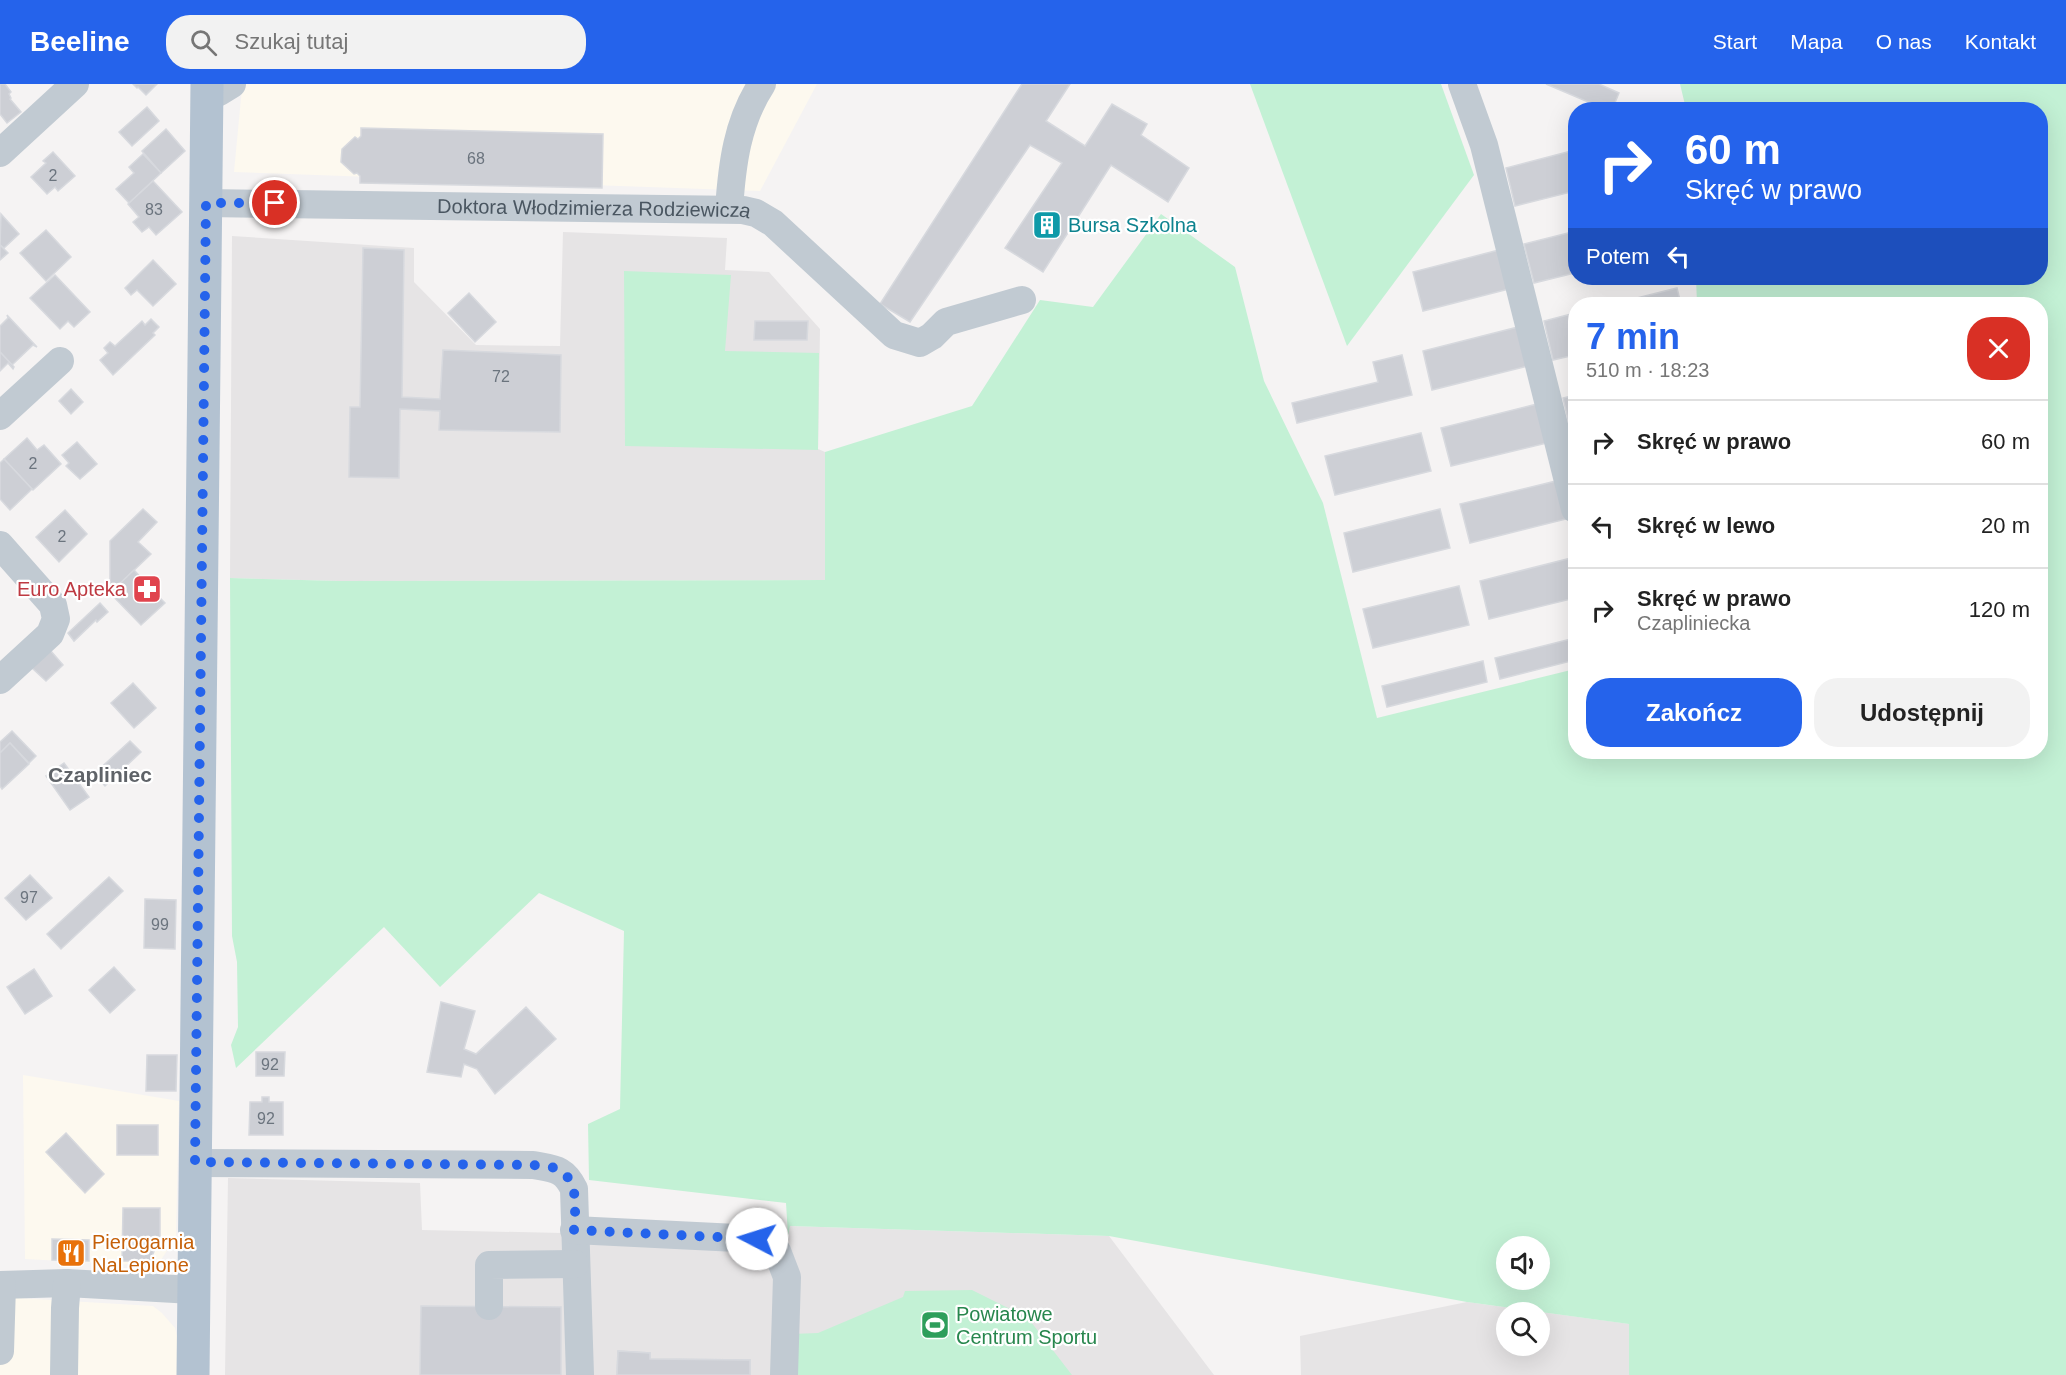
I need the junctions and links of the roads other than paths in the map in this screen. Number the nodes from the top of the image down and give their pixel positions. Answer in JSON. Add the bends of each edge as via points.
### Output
{"nodes":[{"id":1,"x":75,"y":84,"type":"edge"},
{"id":2,"x":762,"y":84,"type":"edge"},
{"id":3,"x":1462,"y":84,"type":"edge"},
{"id":4,"x":215,"y":87,"type":"edge"},
{"id":5,"x":0,"y":153,"type":"edge"},
{"id":6,"x":206,"y":203,"type":"junction"},
{"id":7,"x":729,"y":209,"type":"junction"},
{"id":8,"x":1022,"y":300,"type":"dead end"},
{"id":9,"x":60,"y":362,"type":"dead end"},
{"id":10,"x":0,"y":416,"type":"edge"},
{"id":11,"x":1568,"y":481,"type":"edge"},
{"id":12,"x":0,"y":545,"type":"edge"},
{"id":13,"x":0,"y":680,"type":"edge"},
{"id":14,"x":195,"y":1162,"type":"junction"},
{"id":15,"x":574,"y":1230,"type":"junction"},
{"id":16,"x":575,"y":1264,"type":"junction"},
{"id":17,"x":67,"y":1283,"type":"junction"},
{"id":18,"x":1,"y":1285,"type":"edge"},
{"id":19,"x":193,"y":1290,"type":"junction"},
{"id":20,"x":489,"y":1306,"type":"dead end"},
{"id":21,"x":0,"y":1351,"type":"edge"},
{"id":22,"x":64,"y":1375,"type":"edge"},
{"id":23,"x":193,"y":1375,"type":"edge"},
{"id":24,"x":580,"y":1375,"type":"edge"},
{"id":25,"x":784,"y":1375,"type":"edge"}],
"edges":[{"from":1,"to":5,"type":"street"},
{"from":2,"to":7,"type":"street","via":[[736,146]]},
{"from":3,"to":11,"type":"street","via":[[1484,145]]},
{"from":4,"to":6,"type":"main road"},
{"from":6,"to":7,"type":"street","name":"Doktora Włodzimierza Rodziewicza"},
{"from":6,"to":14,"type":"main road"},
{"from":7,"to":8,"type":"street","name":"Doktora Włodzimierza Rodziewicza","via":[[756,213],[773,223],[894,335],[920,343],[946,322]]},
{"from":9,"to":10,"type":"street"},
{"from":12,"to":13,"type":"street","via":[[53,604],[56,619],[50,634]]},
{"from":14,"to":15,"type":"street","via":[[533,1165],[557,1169],[569,1179],[574,1190]]},
{"from":14,"to":19,"type":"main road"},
{"from":15,"to":16,"type":"street"},
{"from":15,"to":25,"type":"street","via":[[757,1239],[777,1251],[788,1277]]},
{"from":16,"to":20,"type":"street","via":[[489,1265]]},
{"from":16,"to":24,"type":"street"},
{"from":17,"to":18,"type":"street"},
{"from":17,"to":19,"type":"street"},
{"from":17,"to":22,"type":"street"},
{"from":18,"to":21,"type":"street"},
{"from":19,"to":23,"type":"main road"}]}
